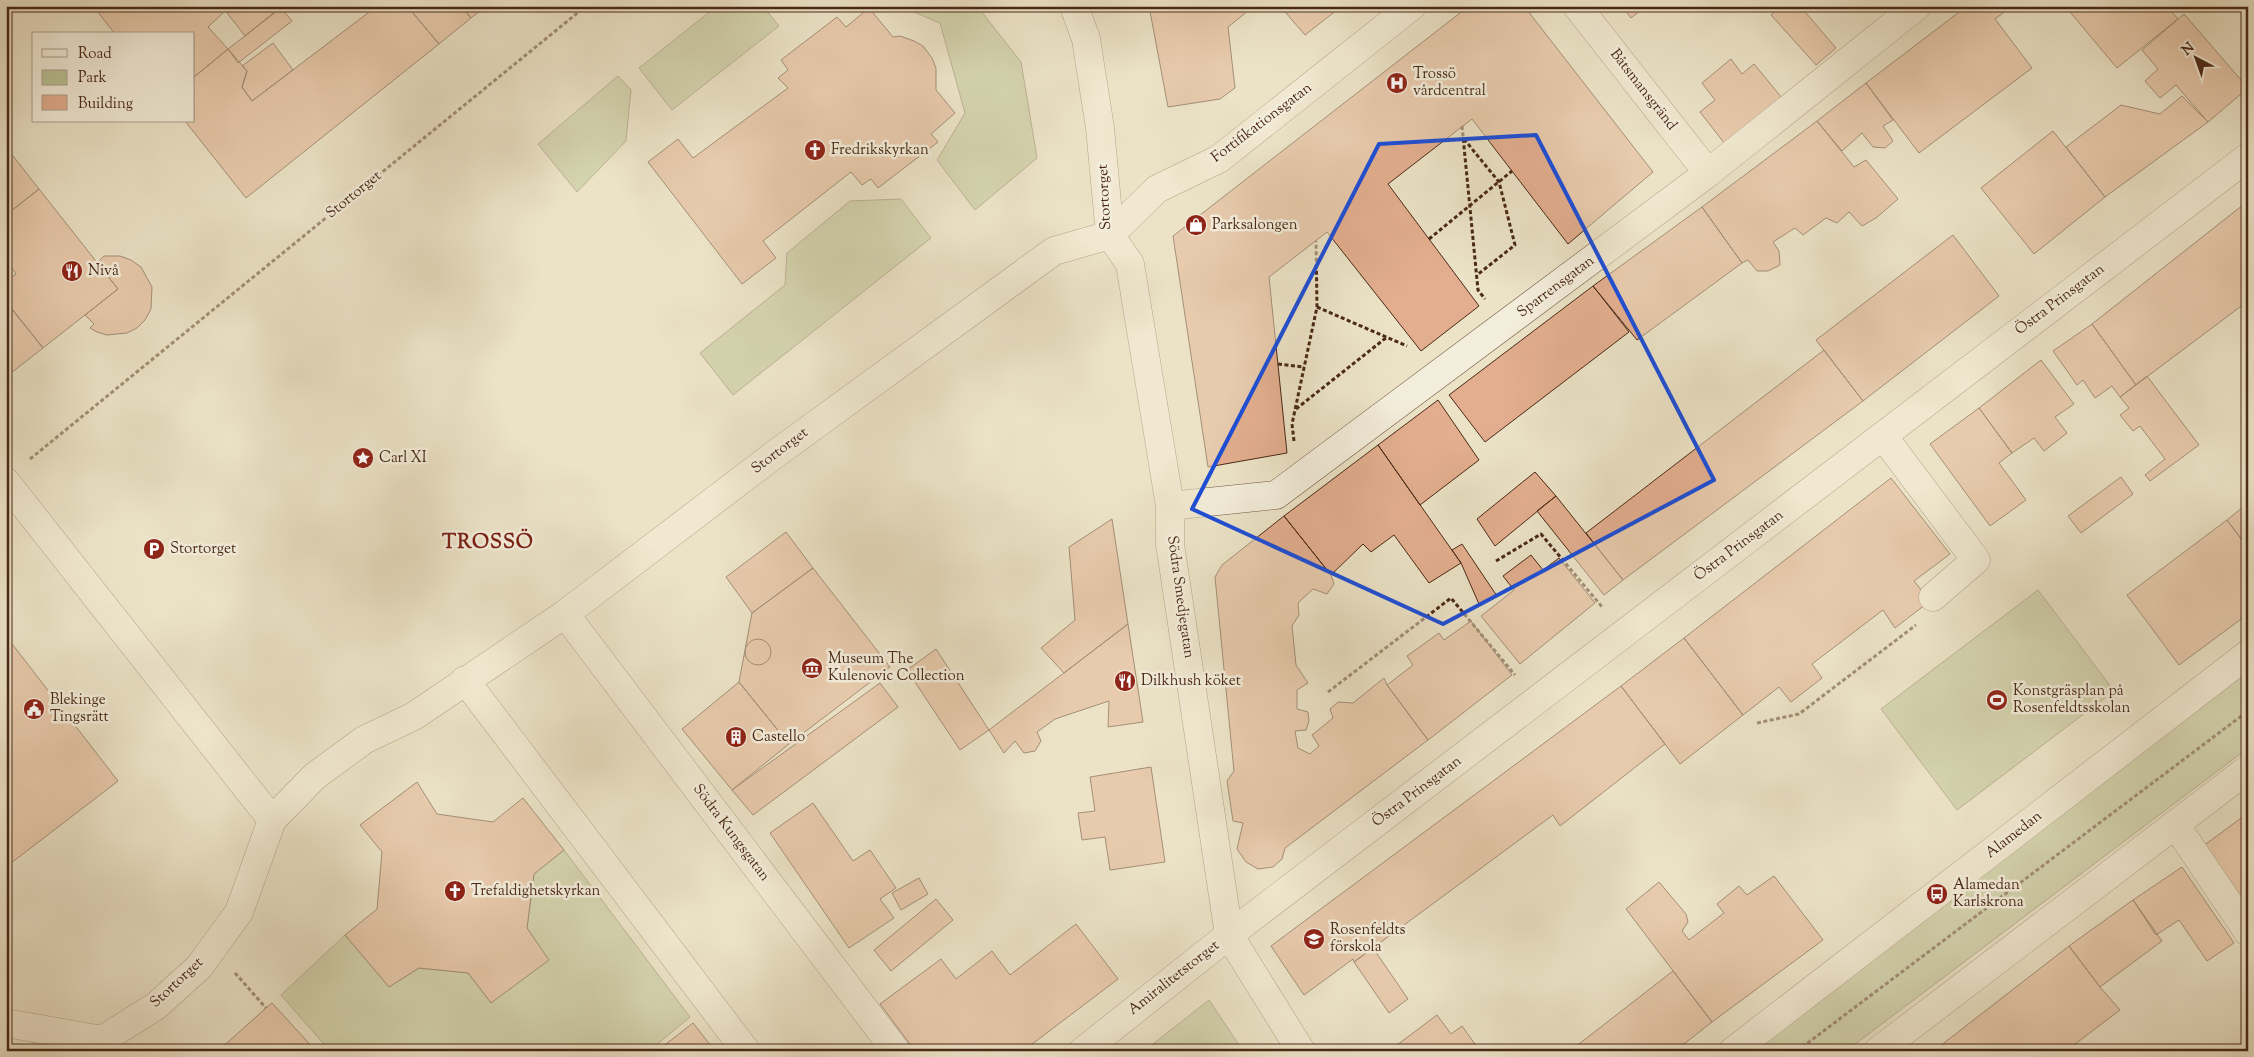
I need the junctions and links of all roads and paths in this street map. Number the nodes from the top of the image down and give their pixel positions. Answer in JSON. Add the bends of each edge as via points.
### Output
{"nodes":[{"id":1,"x":586,"y":6,"type":"edge"},
{"id":2,"x":1074,"y":6,"type":"edge"},
{"id":3,"x":1412,"y":6,"type":"edge"},
{"id":4,"x":1577,"y":6,"type":"edge"},
{"id":5,"x":1917,"y":6,"type":"edge"},
{"id":6,"x":1462,"y":126,"type":"dead end"},
{"id":7,"x":1464,"y":139,"type":"junction"},
{"id":8,"x":2248,"y":157,"type":"edge"},
{"id":9,"x":1512,"y":171,"type":"dead end"},
{"id":10,"x":1708,"y":173,"type":"junction"},
{"id":11,"x":1498,"y":182,"type":"junction"},
{"id":12,"x":1470,"y":205,"type":"junction"},
{"id":13,"x":1110,"y":235,"type":"junction"},
{"id":14,"x":1429,"y":239,"type":"dead end"},
{"id":15,"x":1316,"y":240,"type":"dead end"},
{"id":16,"x":1477,"y":275,"type":"junction"},
{"id":17,"x":1317,"y":307,"type":"junction"},
{"id":18,"x":1505,"y":325,"type":"junction"},
{"id":19,"x":1387,"y":337,"type":"junction"},
{"id":20,"x":1407,"y":346,"type":"dead end"},
{"id":21,"x":1278,"y":364,"type":"dead end"},
{"id":22,"x":1304,"y":367,"type":"junction"},
{"id":23,"x":1295,"y":409,"type":"junction"},
{"id":24,"x":1292,"y":424,"type":"dead end"},
{"id":25,"x":1883,"y":436,"type":"junction"},
{"id":26,"x":30,"y":459,"type":"dead end"},
{"id":27,"x":6,"y":482,"type":"edge"},
{"id":28,"x":1170,"y":506,"type":"junction"},
{"id":29,"x":1496,"y":561,"type":"dead end"},
{"id":30,"x":1933,"y":597,"type":"joint"},
{"id":31,"x":565,"y":614,"type":"junction"},
{"id":32,"x":1624,"y":633,"type":"junction"},
{"id":33,"x":2248,"y":654,"type":"edge"},
{"id":34,"x":465,"y":680,"type":"junction"},
{"id":35,"x":1328,"y":692,"type":"dead end"},
{"id":36,"x":1536,"y":701,"type":"junction"},
{"id":37,"x":2248,"y":711,"type":"edge"},
{"id":38,"x":1757,"y":723,"type":"dead end"},
{"id":39,"x":2248,"y":769,"type":"edge"},
{"id":40,"x":272,"y":820,"type":"junction"},
{"id":41,"x":2176,"y":824,"type":"junction"},
{"id":42,"x":2248,"y":932,"type":"edge"},
{"id":43,"x":1229,"y":935,"type":"junction"},
{"id":44,"x":213,"y":948,"type":"junction"},
{"id":45,"x":266,"y":1008,"type":"dead end"},
{"id":46,"x":6,"y":1023,"type":"edge"},
{"id":47,"x":746,"y":1051,"type":"edge"},
{"id":48,"x":896,"y":1051,"type":"edge"},
{"id":49,"x":1082,"y":1051,"type":"edge"},
{"id":50,"x":1301,"y":1051,"type":"edge"},
{"id":51,"x":1732,"y":1051,"type":"edge"},
{"id":52,"x":1797,"y":1051,"type":"edge"},
{"id":53,"x":1878,"y":1051,"type":"edge"}],
"edges":[{"from":1,"to":26,"type":"path","name":"Stortorget"},
{"from":2,"to":13,"type":"street","name":"Stortorget","via":[[1086,39],[1100,128]]},
{"from":3,"to":13,"type":"street","name":"Fortifikationsgatan","via":[[1219,159],[1157,189]]},
{"from":4,"to":10,"type":"street","name":"Båtsmansgränd"},
{"from":5,"to":10,"type":"street","name":"Sparrensgatan"},
{"from":6,"to":7,"type":"path"},
{"from":7,"to":11,"type":"path"},
{"from":7,"to":12,"type":"path"},
{"from":8,"to":25,"type":"street","name":"Östra Prinsgatan"},
{"from":9,"to":11,"type":"path"},
{"from":10,"to":18,"type":"street","name":"Sparrensgatan"},
{"from":11,"to":12,"type":"path"},
{"from":11,"to":16,"type":"path","via":[[1516,245]]},
{"from":12,"to":14,"type":"path"},
{"from":12,"to":16,"type":"path"},
{"from":13,"to":28,"type":"street","name":"Södra Smedjegatan","via":[[1130,264]]},
{"from":13,"to":31,"type":"street","name":"Stortorget","via":[[1054,251],[774,455]]},
{"from":15,"to":17,"type":"path"},
{"from":16,"to":18,"type":"path","via":[[1478,290]]},
{"from":17,"to":19,"type":"path"},
{"from":17,"to":22,"type":"path"},
{"from":18,"to":28,"type":"street","name":"Sparrensgatan","via":[[1276,495]]},
{"from":19,"to":20,"type":"path"},
{"from":19,"to":23,"type":"path"},
{"from":21,"to":22,"type":"path"},
{"from":22,"to":23,"type":"path"},
{"from":23,"to":24,"type":"path"},
{"from":25,"to":30,"type":"street","via":[[1976,560]]},
{"from":25,"to":32,"type":"street","name":"Östra Prinsgatan"},
{"from":27,"to":40,"type":"street"},
{"from":28,"to":43,"type":"street","name":"Södra Smedjegatan","via":[[1170,544]]},
{"from":29,"to":32,"type":"path","via":[[1541,534]]},
{"from":30,"to":38,"type":"path","via":[[1941,606],[1799,714]]},
{"from":31,"to":34,"type":"street","name":"Stortorget"},
{"from":31,"to":48,"type":"street","name":"Södra Kungsgatan"},
{"from":32,"to":36,"type":"street","name":"Östra Prinsgatan"},
{"from":33,"to":51,"type":"street","name":"Alamedan"},
{"from":34,"to":40,"type":"street","name":"Stortorget","via":[[414,716],[364,740],[315,776]]},
{"from":34,"to":47,"type":"street"},
{"from":35,"to":36,"type":"path","via":[[1451,598]]},
{"from":36,"to":43,"type":"street","name":"Östra Prinsgatan"},
{"from":37,"to":52,"type":"path"},
{"from":39,"to":41,"type":"street"},
{"from":40,"to":44,"type":"street","name":"Stortorget","via":[[238,912]]},
{"from":41,"to":42,"type":"street"},
{"from":41,"to":53,"type":"street"},
{"from":43,"to":49,"type":"street","name":"Amiralitetstorget"},
{"from":43,"to":50,"type":"street","name":"Amiralitetstorget"},
{"from":44,"to":45,"type":"path"},
{"from":44,"to":46,"type":"street","name":"Stortorget","via":[[199,967],[156,1006],[102,1040]]}]}
